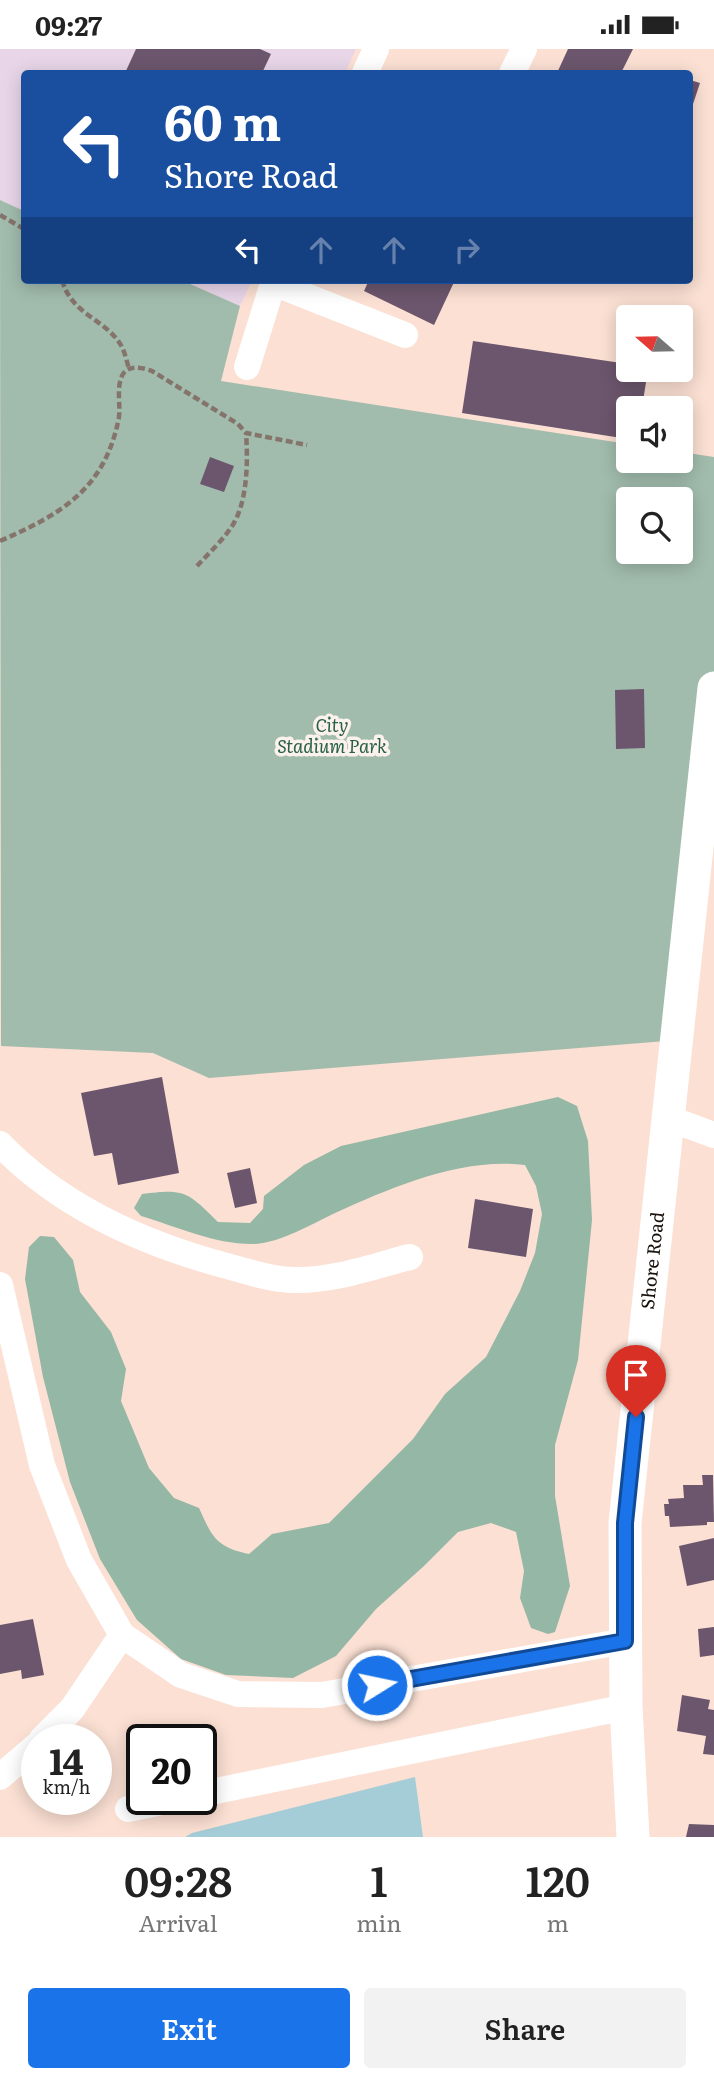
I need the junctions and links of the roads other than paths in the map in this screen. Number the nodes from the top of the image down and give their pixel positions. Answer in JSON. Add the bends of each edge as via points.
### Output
{"nodes":[{"id":1,"x":376,"y":49,"type":"edge"},
{"id":2,"x":524,"y":49,"type":"edge"},
{"id":3,"x":366,"y":70,"type":"edge"},
{"id":4,"x":514,"y":70,"type":"edge"},
{"id":5,"x":273,"y":284,"type":"edge"},
{"id":6,"x":279,"y":284,"type":"edge"},
{"id":7,"x":405,"y":335,"type":"dead end"},
{"id":8,"x":247,"y":367,"type":"dead end"},
{"id":9,"x":714,"y":688,"type":"edge"},
{"id":10,"x":706,"y":834,"type":"edge"},
{"id":11,"x":668,"y":1118,"type":"junction"},
{"id":12,"x":714,"y":1135,"type":"edge"},
{"id":13,"x":0,"y":1144,"type":"edge"},
{"id":14,"x":410,"y":1257,"type":"dead end"},
{"id":15,"x":0,"y":1285,"type":"edge"},
{"id":16,"x":122,"y":1635,"type":"junction"},
{"id":17,"x":625,"y":1641,"type":"junction"},
{"id":18,"x":626,"y":1707,"type":"junction"},
{"id":19,"x":57,"y":1724,"type":"edge"},
{"id":20,"x":21,"y":1758,"type":"edge"},
{"id":21,"x":0,"y":1776,"type":"edge"},
{"id":22,"x":217,"y":1791,"type":"edge"},
{"id":23,"x":633,"y":1837,"type":"edge"}],
"edges":[{"from":1,"to":3,"type":"street"},
{"from":2,"to":4,"type":"street"},
{"from":5,"to":8,"type":"street"},
{"from":6,"to":7,"type":"street"},
{"from":9,"to":10,"type":"main road","name":"Shore Road"},
{"from":10,"to":11,"type":"main road","name":"Shore Road"},
{"from":11,"to":12,"type":"street"},
{"from":11,"to":17,"type":"main road","name":"Shore Road","via":[[625,1523]]},
{"from":13,"to":14,"type":"street","via":[[22,1167],[86,1211],[189,1256],[292,1280]]},
{"from":15,"to":16,"type":"street","via":[[42,1465],[79,1560]]},
{"from":16,"to":17,"type":"street","via":[[181,1675],[238,1694],[322,1695]]},
{"from":16,"to":19,"type":"street"},
{"from":17,"to":18,"type":"main road","name":"Shore Road"},
{"from":18,"to":22,"type":"street"},
{"from":18,"to":23,"type":"main road","name":"Shore Road"},
{"from":20,"to":21,"type":"street"}]}
